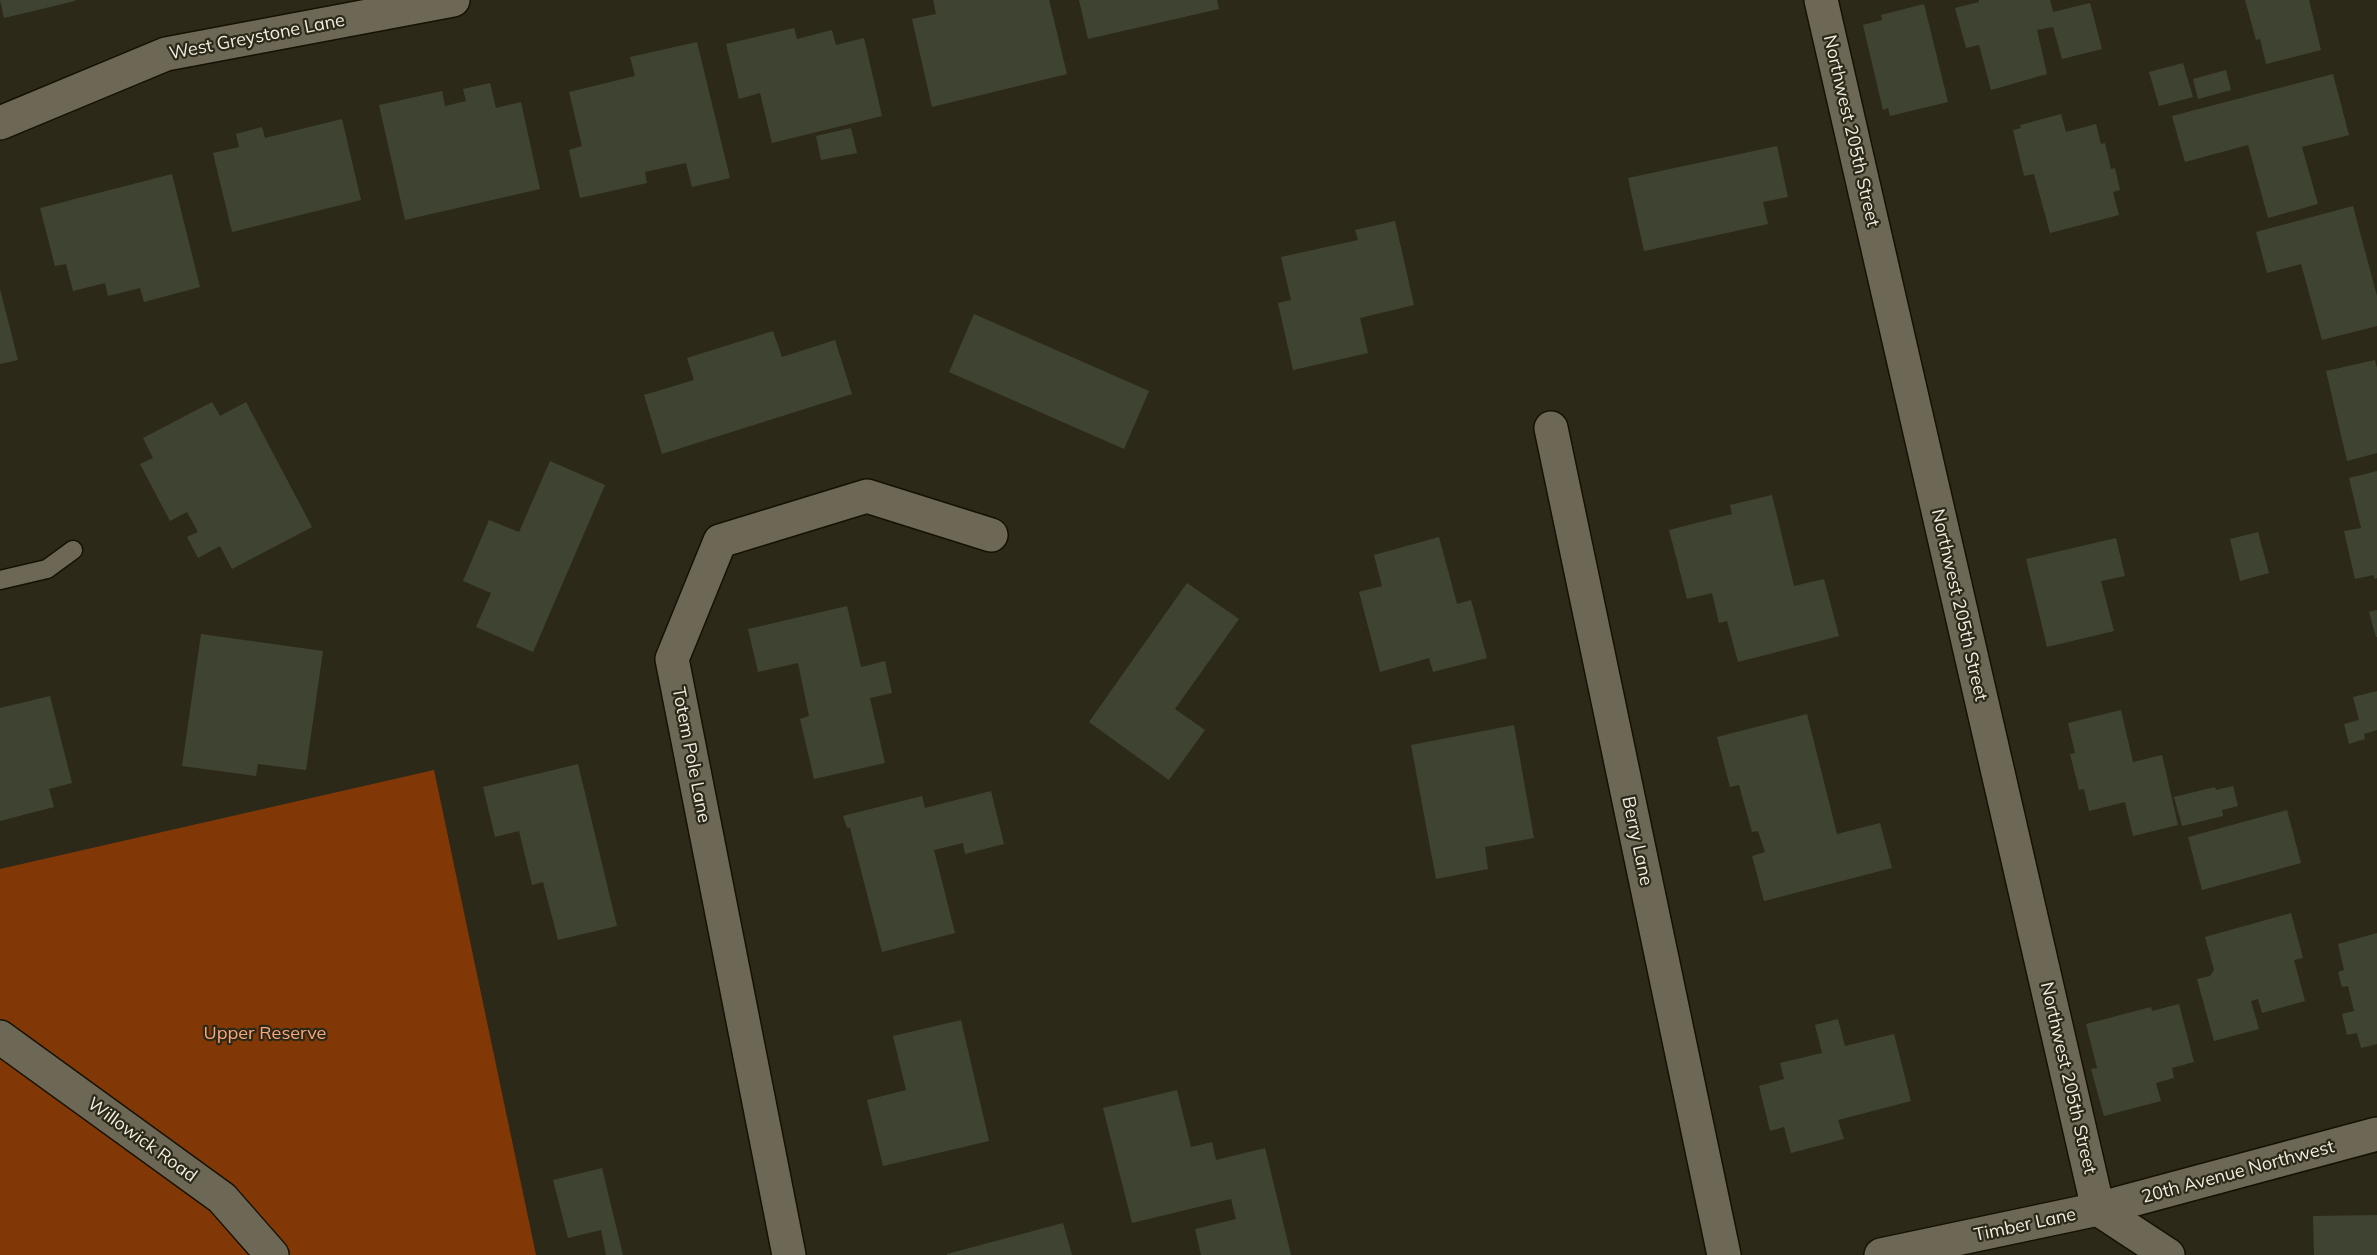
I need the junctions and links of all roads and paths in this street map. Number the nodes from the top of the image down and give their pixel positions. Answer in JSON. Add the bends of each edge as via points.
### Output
{"nodes":[{"id":1,"x":453,"y":0,"type":"edge"},
{"id":2,"x":1821,"y":0,"type":"edge"},
{"id":3,"x":0,"y":123,"type":"edge"},
{"id":4,"x":1551,"y":428,"type":"dead end"},
{"id":5,"x":991,"y":535,"type":"dead end"},
{"id":6,"x":74,"y":550,"type":"dead end"},
{"id":7,"x":0,"y":580,"type":"edge"},
{"id":8,"x":0,"y":1037,"type":"edge"},
{"id":9,"x":2377,"y":1134,"type":"edge"},
{"id":10,"x":2098,"y":1209,"type":"junction"},
{"id":11,"x":272,"y":1255,"type":"edge"},
{"id":12,"x":789,"y":1255,"type":"edge"},
{"id":13,"x":1724,"y":1255,"type":"edge"},
{"id":14,"x":1881,"y":1255,"type":"edge"},
{"id":15,"x":2168,"y":1255,"type":"edge"}],
"edges":[{"from":1,"to":3,"type":"street","name":"West Greystone Lane","via":[[166,54]]},
{"from":2,"to":10,"type":"street","name":"Northwest 205th Street"},
{"from":4,"to":13,"type":"street","name":"Berry Lane"},
{"from":5,"to":12,"type":"street","name":"Totem Pole Lane","via":[[867,496],[720,541],[672,659]]},
{"from":6,"to":7,"type":"lane","via":[[47,569]]},
{"from":8,"to":11,"type":"street","name":"Willowick Road","via":[[222,1198]]},
{"from":9,"to":10,"type":"street","name":"20th Avenue Northwest"},
{"from":10,"to":14,"type":"street","name":"Timber Lane"},
{"from":10,"to":15,"type":"street"}]}
